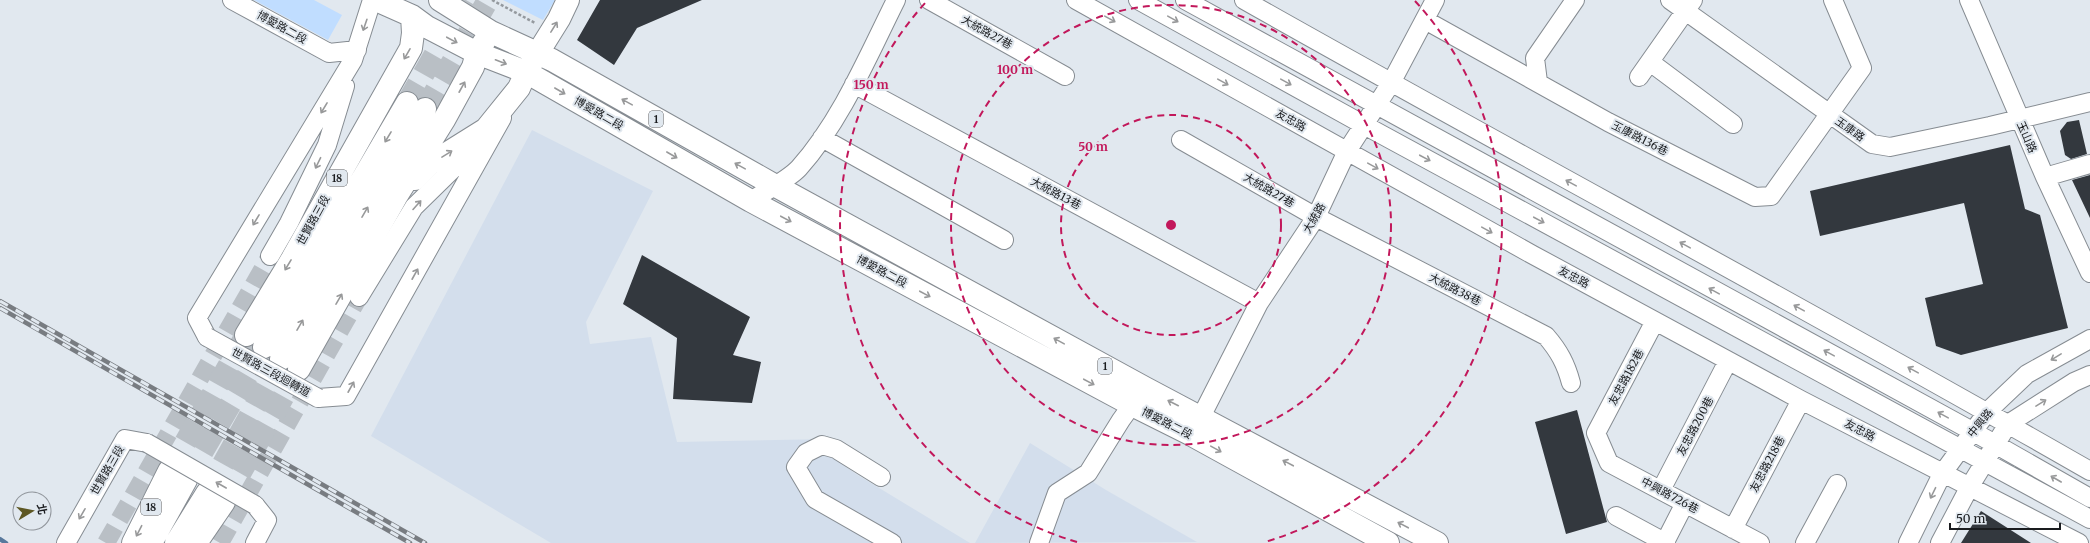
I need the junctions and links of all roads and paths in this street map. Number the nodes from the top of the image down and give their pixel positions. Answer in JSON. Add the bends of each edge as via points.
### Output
{"nodes":[{"id":1,"x":232,"y":0,"type":"edge"},
{"id":2,"x":372,"y":0,"type":"edge"},
{"id":3,"x":376,"y":0,"type":"edge"},
{"id":4,"x":440,"y":0,"type":"edge"},
{"id":5,"x":492,"y":0,"type":"edge"},
{"id":6,"x":568,"y":0,"type":"edge"},
{"id":7,"x":896,"y":0,"type":"edge"},
{"id":8,"x":929,"y":0,"type":"edge"},
{"id":9,"x":1076,"y":0,"type":"edge"},
{"id":10,"x":1138,"y":0,"type":"edge"},
{"id":11,"x":1184,"y":0,"type":"edge"},
{"id":12,"x":1244,"y":0,"type":"edge"},
{"id":13,"x":1435,"y":0,"type":"edge"},
{"id":14,"x":1574,"y":0,"type":"edge"},
{"id":15,"x":1670,"y":0,"type":"edge"},
{"id":16,"x":1833,"y":0,"type":"edge"},
{"id":17,"x":1969,"y":0,"type":"edge"},
{"id":18,"x":1689,"y":6,"type":"edge"},
{"id":19,"x":412,"y":16,"type":"junction"},
{"id":20,"x":1425,"y":20,"type":"junction"},
{"id":21,"x":540,"y":25,"type":"dead end"},
{"id":22,"x":491,"y":32,"type":"junction"},
{"id":23,"x":537,"y":52,"type":"junction"},
{"id":24,"x":477,"y":53,"type":"junction"},
{"id":25,"x":355,"y":55,"type":"junction"},
{"id":26,"x":1650,"y":62,"type":"junction"},
{"id":27,"x":526,"y":72,"type":"junction"},
{"id":28,"x":1065,"y":76,"type":"dead end"},
{"id":29,"x":1639,"y":78,"type":"dead end"},
{"id":30,"x":1538,"y":82,"type":"junction"},
{"id":31,"x":1391,"y":83,"type":"junction"},
{"id":32,"x":854,"y":84,"type":"junction"},
{"id":33,"x":517,"y":92,"type":"junction"},
{"id":34,"x":2090,"y":102,"type":"edge"},
{"id":35,"x":1377,"y":106,"type":"junction"},
{"id":36,"x":426,"y":111,"type":"junction"},
{"id":37,"x":1830,"y":115,"type":"junction"},
{"id":38,"x":2020,"y":120,"type":"junction"},
{"id":39,"x":1733,"y":124,"type":"dead end"},
{"id":40,"x":1364,"y":125,"type":"junction"},
{"id":41,"x":822,"y":138,"type":"junction"},
{"id":42,"x":1180,"y":140,"type":"dead end"},
{"id":43,"x":489,"y":141,"type":"junction"},
{"id":44,"x":1347,"y":152,"type":"junction"},
{"id":45,"x":2090,"y":164,"type":"edge"},
{"id":46,"x":2045,"y":177,"type":"junction"},
{"id":47,"x":774,"y":185,"type":"junction"},
{"id":48,"x":396,"y":197,"type":"junction"},
{"id":49,"x":751,"y":201,"type":"junction"},
{"id":50,"x":1316,"y":217,"type":"junction"},
{"id":51,"x":1004,"y":240,"type":"dead end"},
{"id":52,"x":270,"y":256,"type":"tunnel mouth"},
{"id":53,"x":2090,"y":273,"type":"edge"},
{"id":54,"x":359,"y":297,"type":"tunnel mouth"},
{"id":55,"x":1259,"y":303,"type":"junction"},
{"id":56,"x":1655,"y":321,"type":"junction"},
{"id":57,"x":246,"y":335,"type":"tunnel mouth"},
{"id":58,"x":2090,"y":338,"type":"edge"},
{"id":59,"x":1728,"y":360,"type":"junction"},
{"id":60,"x":2090,"y":375,"type":"edge"},
{"id":61,"x":1571,"y":383,"type":"dead end"},
{"id":62,"x":1145,"y":388,"type":"junction"},
{"id":63,"x":1801,"y":400,"type":"junction"},
{"id":64,"x":1132,"y":405,"type":"junction"},
{"id":65,"x":1988,"y":412,"type":"junction"},
{"id":66,"x":2008,"y":424,"type":"junction"},
{"id":67,"x":1195,"y":426,"type":"junction"},
{"id":68,"x":1972,"y":431,"type":"junction"},
{"id":69,"x":1596,"y":434,"type":"joint"},
{"id":70,"x":1996,"y":445,"type":"junction"},
{"id":71,"x":1960,"y":448,"type":"junction"},
{"id":72,"x":1985,"y":462,"type":"junction"},
{"id":73,"x":2090,"y":470,"type":"edge"},
{"id":74,"x":1942,"y":474,"type":"junction"},
{"id":75,"x":881,"y":477,"type":"dead end"},
{"id":76,"x":1837,"y":484,"type":"dead end"},
{"id":77,"x":1970,"y":486,"type":"junction"},
{"id":78,"x":1661,"y":490,"type":"junction"},
{"id":79,"x":2090,"y":498,"type":"edge"},
{"id":80,"x":1685,"y":503,"type":"junction"},
{"id":81,"x":1616,"y":516,"type":"dead end"},
{"id":82,"x":2090,"y":519,"type":"edge"},
{"id":83,"x":1738,"y":535,"type":"edge"},
{"id":84,"x":1045,"y":541,"type":"edge"},
{"id":85,"x":66,"y":543,"type":"edge"},
{"id":86,"x":133,"y":543,"type":"edge"},
{"id":87,"x":151,"y":543,"type":"edge"},
{"id":88,"x":176,"y":543,"type":"edge"},
{"id":89,"x":196,"y":543,"type":"edge"},
{"id":90,"x":255,"y":543,"type":"edge"},
{"id":91,"x":892,"y":543,"type":"edge"},
{"id":92,"x":1388,"y":543,"type":"edge"},
{"id":93,"x":1437,"y":543,"type":"edge"},
{"id":94,"x":1665,"y":543,"type":"edge"},
{"id":95,"x":1760,"y":543,"type":"edge"},
{"id":96,"x":1805,"y":543,"type":"edge"},
{"id":97,"x":1908,"y":543,"type":"edge"},
{"id":98,"x":1940,"y":543,"type":"edge"},
{"id":99,"x":2079,"y":543,"type":"edge"}],
"edges":[{"from":1,"to":25,"type":"street","name":"博愛路二段","via":[[329,53]]},
{"from":2,"to":25,"type":"street","name":"世賢路三段","one_way":true},
{"from":3,"to":19,"type":"main road","name":"博愛路二段","number":"1"},
{"from":4,"to":22,"type":"main road","name":"博愛路二段","number":"1"},
{"from":5,"to":21,"type":"path"},
{"from":23,"to":6,"type":"main road","one_way":true},
{"from":7,"to":32,"type":"street"},
{"from":8,"to":28,"type":"street","name":"大統路27巷"},
{"from":9,"to":44,"type":"street","name":"友忠路","one_way":true},
{"from":10,"to":40,"type":"street","one_way":true},
{"from":11,"to":35,"type":"street"},
{"from":12,"to":31,"type":"street"},
{"from":13,"to":20,"type":"street","name":"大統路"},
{"from":14,"to":30,"type":"street","via":[[1535,58]]},
{"from":15,"to":18,"type":"street","name":"玉康路"},
{"from":16,"to":37,"type":"street","via":[[1862,68]]},
{"from":17,"to":38,"type":"street","name":"玉山路"},
{"from":18,"to":26,"type":"street"},
{"from":18,"to":37,"type":"street","name":"玉康路"},
{"from":19,"to":24,"type":"main road","name":"博愛路二段","number":"1","one_way":true,"via":[[427,27]]},
{"from":19,"to":57,"type":"main road","name":"世賢路三段","number":"18","one_way":true,"via":[[411,48]]},
{"from":20,"to":30,"type":"street","name":"玉康路136巷"},
{"from":20,"to":31,"type":"street","name":"大統路"},
{"from":22,"to":23,"type":"main road","name":"博愛路二段","number":"1"},
{"from":22,"to":24,"type":"main road"},
{"from":23,"to":27,"type":"main road"},
{"from":47,"to":23,"type":"main road","name":"博愛路二段","number":"1","one_way":true},
{"from":24,"to":27,"type":"main road","name":"博愛路二段","number":"1","one_way":true},
{"from":36,"to":24,"type":"main road","number":"18","one_way":true,"via":[[473,67]]},
{"from":25,"to":43,"type":"street","name":"世賢路三段迴轉道","one_way":true,"bridge":true,"via":[[197,318],[207,337],[318,398],[346,396]]},
{"from":25,"to":52,"type":"street","name":"世賢路三段","one_way":true,"via":[[327,145]]},
{"from":26,"to":29,"type":"street"},
{"from":26,"to":39,"type":"street"},
{"from":27,"to":33,"type":"main road"},
{"from":27,"to":49,"type":"main road","name":"博愛路二段","number":"1","one_way":true},
{"from":30,"to":37,"type":"street","name":"玉康路136巷","via":[[1608,122],[1755,197],[1771,196]]},
{"from":31,"to":35,"type":"street","name":"大統路"},
{"from":65,"to":31,"type":"street","one_way":true},
{"from":32,"to":41,"type":"street"},
{"from":32,"to":55,"type":"street","name":"大統路13巷"},
{"from":33,"to":43,"type":"street","name":"世賢路三段迴轉道"},
{"from":48,"to":33,"type":"main road","one_way":true,"via":[[430,164],[486,129]]},
{"from":34,"to":38,"type":"street","name":"玉康路"},
{"from":35,"to":40,"type":"street","name":"大統路"},
{"from":68,"to":35,"type":"street","one_way":true},
{"from":36,"to":48,"type":"main road","name":"世賢路三段","number":"18"},
{"from":36,"to":48,"type":"main road","name":"世賢路三段","number":"18","one_way":true,"via":[[281,358]]},
{"from":37,"to":38,"type":"street","name":"玉康路","via":[[1872,144],[1890,147]]},
{"from":38,"to":46,"type":"street","name":"玉山路"},
{"from":40,"to":44,"type":"street","name":"大統路"},
{"from":40,"to":71,"type":"street","one_way":true},
{"from":41,"to":47,"type":"street","via":[[798,169]]},
{"from":41,"to":51,"type":"street"},
{"from":42,"to":50,"type":"street","name":"大統路27巷"},
{"from":54,"to":43,"type":"street","one_way":true,"via":[[414,207],[458,164]]},
{"from":44,"to":50,"type":"street","name":"大統路"},
{"from":44,"to":56,"type":"street","name":"友忠路","one_way":true},
{"from":45,"to":46,"type":"street"},
{"from":46,"to":53,"type":"street","name":"玉山路"},
{"from":47,"to":49,"type":"street"},
{"from":62,"to":47,"type":"main road","name":"博愛路二段","number":"1","one_way":true},
{"from":49,"to":64,"type":"main road","name":"博愛路二段","number":"1","one_way":true},
{"from":50,"to":55,"type":"street","name":"大統路"},
{"from":50,"to":61,"type":"street","name":"大統路38巷","via":[[1546,336],[1566,364]]},
{"from":55,"to":67,"type":"street","name":"大統路"},
{"from":56,"to":59,"type":"street","name":"友忠路"},
{"from":56,"to":69,"type":"street","name":"友忠路182巷"},
{"from":58,"to":65,"type":"street","name":"中興路","one_way":true,"via":[[2027,374]]},
{"from":59,"to":63,"type":"street","name":"友忠路"},
{"from":59,"to":78,"type":"street","name":"友忠路200巷"},
{"from":66,"to":60,"type":"street","name":"中興路","one_way":true,"via":[[2074,382]]},
{"from":62,"to":64,"type":"street"},
{"from":67,"to":62,"type":"main road","name":"博愛路二段","number":"1","one_way":true},
{"from":63,"to":74,"type":"street","name":"友忠路"},
{"from":63,"to":83,"type":"street","name":"友忠路218巷"},
{"from":64,"to":67,"type":"main road","name":"博愛路二段","number":"1"},
{"from":64,"to":84,"type":"street","via":[[1088,473],[1057,493]]},
{"from":65,"to":66,"type":"street"},
{"from":65,"to":68,"type":"street","name":"中興路"},
{"from":66,"to":70,"type":"street","name":"中興路"},
{"from":66,"to":73,"type":"street"},
{"from":67,"to":92,"type":"main road","name":"博愛路二段","number":"1","one_way":true},
{"from":93,"to":67,"type":"main road","name":"博愛路二段","number":"1","one_way":true},
{"from":68,"to":70,"type":"street"},
{"from":68,"to":71,"type":"street","name":"中興路"},
{"from":69,"to":78,"type":"street","name":"中興路726巷","via":[[1609,463]]},
{"from":70,"to":72,"type":"street","name":"中興路"},
{"from":79,"to":70,"type":"street","one_way":true},
{"from":71,"to":72,"type":"street"},
{"from":71,"to":74,"type":"street","name":"中興路"},
{"from":72,"to":77,"type":"street","name":"中興路"},
{"from":72,"to":82,"type":"street"},
{"from":74,"to":77,"type":"street","name":"友忠路"},
{"from":74,"to":97,"type":"street","name":"中興路","one_way":true},
{"from":75,"to":91,"type":"street","via":[[836,449],[822,445],[806,453],[796,467],[815,499]]},
{"from":76,"to":96,"type":"street"},
{"from":77,"to":98,"type":"street","name":"中興路"},
{"from":77,"to":99,"type":"street","name":"友忠路"},
{"from":78,"to":80,"type":"street","name":"中興路726巷"},
{"from":80,"to":83,"type":"street","name":"中興路726巷"},
{"from":80,"to":94,"type":"street"},
{"from":81,"to":94,"type":"street"},
{"from":83,"to":95,"type":"street","name":"中興路726巷"},
{"from":90,"to":85,"type":"street","name":"世賢路三段","one_way":true,"bridge":true,"via":[[267,520],[255,505],[147,443],[125,439]]},
{"from":87,"to":86,"type":"main road","number":"18","one_way":true,"via":[[178,476]]},
{"from":88,"to":89,"type":"main road","via":[[215,498]]}]}
